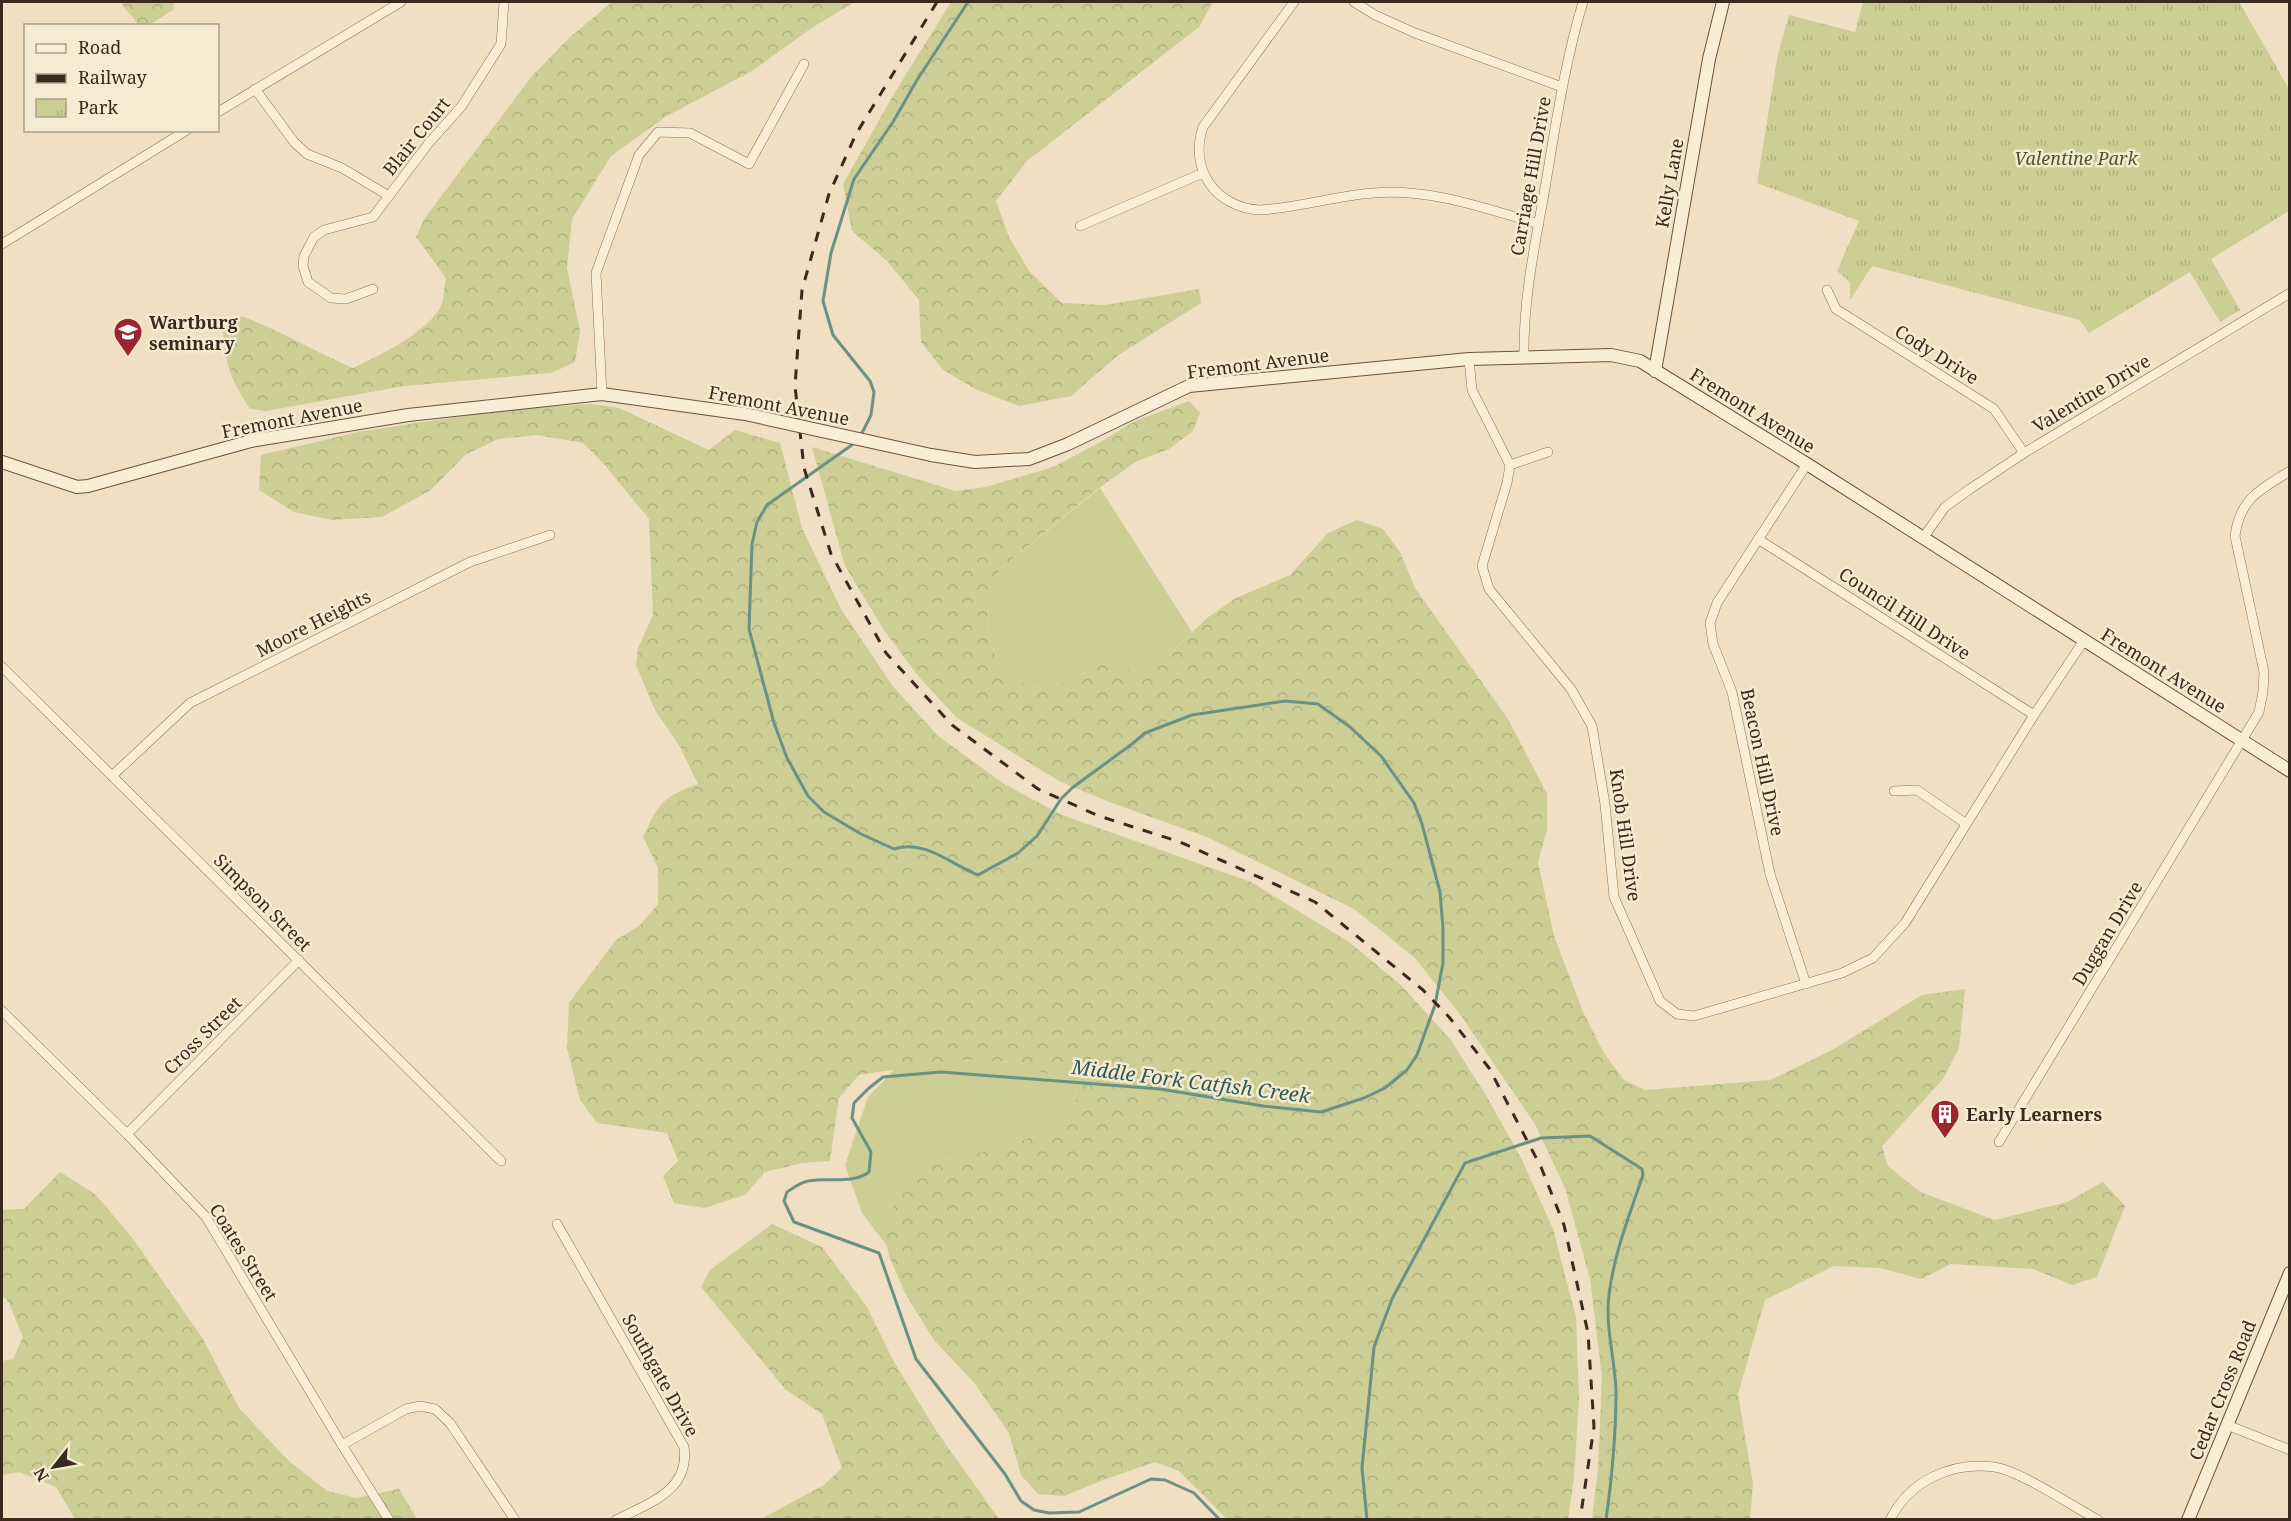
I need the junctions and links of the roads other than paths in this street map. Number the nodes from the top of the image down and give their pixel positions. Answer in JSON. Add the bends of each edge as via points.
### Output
{"nodes":[{"id":1,"x":401,"y":2,"type":"edge"},
{"id":2,"x":504,"y":2,"type":"edge"},
{"id":3,"x":1294,"y":2,"type":"edge"},
{"id":4,"x":1354,"y":2,"type":"edge"},
{"id":5,"x":1583,"y":2,"type":"edge"},
{"id":6,"x":1723,"y":2,"type":"edge"},
{"id":7,"x":804,"y":64,"type":"dead end"},
{"id":8,"x":1562,"y":87,"type":"junction"},
{"id":9,"x":255,"y":89,"type":"junction"},
{"id":10,"x":219,"y":111,"type":"edge"},
{"id":11,"x":184,"y":132,"type":"edge"},
{"id":12,"x":1203,"y":173,"type":"junction"},
{"id":13,"x":389,"y":196,"type":"junction"},
{"id":14,"x":1539,"y":224,"type":"junction"},
{"id":15,"x":1080,"y":226,"type":"dead end"},
{"id":16,"x":2,"y":244,"type":"edge"},
{"id":17,"x":374,"y":289,"type":"dead end"},
{"id":18,"x":1827,"y":290,"type":"dead end"},
{"id":19,"x":2289,"y":292,"type":"edge"},
{"id":20,"x":1524,"y":358,"type":"junction"},
{"id":21,"x":1469,"y":359,"type":"junction"},
{"id":22,"x":1655,"y":371,"type":"junction"},
{"id":23,"x":602,"y":394,"type":"junction"},
{"id":24,"x":1548,"y":452,"type":"dead end"},
{"id":25,"x":2024,"y":453,"type":"junction"},
{"id":26,"x":2,"y":462,"type":"edge"},
{"id":27,"x":1807,"y":464,"type":"junction"},
{"id":28,"x":1509,"y":465,"type":"junction"},
{"id":29,"x":2289,"y":471,"type":"edge"},
{"id":30,"x":550,"y":536,"type":"dead end"},
{"id":31,"x":1923,"y":538,"type":"junction"},
{"id":32,"x":1758,"y":539,"type":"junction"},
{"id":33,"x":2084,"y":642,"type":"junction"},
{"id":34,"x":2,"y":667,"type":"edge"},
{"id":35,"x":2034,"y":715,"type":"junction"},
{"id":36,"x":2243,"y":741,"type":"junction"},
{"id":37,"x":2289,"y":771,"type":"edge"},
{"id":38,"x":112,"y":776,"type":"junction"},
{"id":39,"x":1894,"y":791,"type":"dead end"},
{"id":40,"x":1965,"y":823,"type":"junction"},
{"id":41,"x":299,"y":960,"type":"junction"},
{"id":42,"x":1806,"y":984,"type":"junction"},
{"id":43,"x":2,"y":1011,"type":"edge"},
{"id":44,"x":127,"y":1134,"type":"junction"},
{"id":45,"x":1999,"y":1142,"type":"dead end"},
{"id":46,"x":501,"y":1161,"type":"dead end"},
{"id":47,"x":557,"y":1224,"type":"dead end"},
{"id":48,"x":2289,"y":1274,"type":"edge"},
{"id":49,"x":2227,"y":1425,"type":"junction"},
{"id":50,"x":342,"y":1445,"type":"junction"},
{"id":51,"x":2289,"y":1450,"type":"edge"},
{"id":52,"x":389,"y":1520,"type":"edge"},
{"id":53,"x":515,"y":1520,"type":"edge"},
{"id":54,"x":616,"y":1520,"type":"edge"},
{"id":55,"x":1890,"y":1520,"type":"edge"},
{"id":56,"x":2098,"y":1520,"type":"edge"},
{"id":57,"x":2188,"y":1520,"type":"edge"}],
"edges":[{"from":1,"to":9,"type":"street"},
{"from":2,"to":13,"type":"street","name":"Blair Court","via":[[501,44],[461,107]]},
{"from":3,"to":12,"type":"street","via":[[1203,127],[1198,148]]},
{"from":4,"to":8,"type":"street","via":[[1414,33]]},
{"from":5,"to":8,"type":"street","name":"Carriage Hill Drive"},
{"from":6,"to":22,"type":"main road","name":"Kelly Lane","via":[[1709,59]]},
{"from":7,"to":23,"type":"street","via":[[749,164],[690,133],[658,132],[639,155],[596,273]]},
{"from":8,"to":14,"type":"street","name":"Carriage Hill Drive"},
{"from":9,"to":10,"type":"street"},
{"from":9,"to":13,"type":"street","name":"Blair Court","via":[[307,154],[342,168]]},
{"from":11,"to":16,"type":"street"},
{"from":12,"to":14,"type":"street","via":[[1219,195],[1247,209],[1271,210],[1374,192],[1417,192]]},
{"from":12,"to":15,"type":"street"},
{"from":13,"to":17,"type":"street","via":[[373,217],[324,230],[314,237],[304,256],[308,282],[331,298],[345,299]]},
{"from":14,"to":20,"type":"street","name":"Carriage Hill Drive","via":[[1524,310]]},
{"from":18,"to":25,"type":"street","name":"Cody Drive","via":[[1836,309],[1994,409]]},
{"from":19,"to":25,"type":"street","name":"Valentine Drive"},
{"from":20,"to":21,"type":"main road","name":"Fremont Avenue"},
{"from":20,"to":22,"type":"main road","name":"Fremont Avenue","via":[[1619,356],[1640,361]]},
{"from":21,"to":23,"type":"main road","name":"Fremont Avenue","bridge":true,"via":[[1188,386],[1029,459],[975,462],[745,414]]},
{"from":21,"to":28,"type":"street","via":[[1472,390]]},
{"from":22,"to":27,"type":"main road","name":"Fremont Avenue"},
{"from":23,"to":26,"type":"main road","name":"Fremont Avenue","via":[[408,415],[251,441],[88,486],[77,487]]},
{"from":24,"to":28,"type":"street"},
{"from":25,"to":31,"type":"street","name":"Valentine Drive","via":[[1945,507]]},
{"from":27,"to":31,"type":"main road","name":"Fremont Avenue"},
{"from":27,"to":32,"type":"street","name":"Beacon Hill Drive"},
{"from":28,"to":42,"type":"street","name":"Knob Hill Drive","via":[[1482,566],[1489,589],[1571,689],[1592,726],[1614,897],[1660,1001],[1677,1014],[1694,1017]]},
{"from":29,"to":36,"type":"street","name":"Duggan Drive","via":[[2254,493],[2237,522],[2237,552],[2264,672],[2259,712]]},
{"from":30,"to":38,"type":"street","name":"Moore Heights","via":[[470,562],[190,703]]},
{"from":31,"to":33,"type":"main road","name":"Fremont Avenue"},
{"from":32,"to":35,"type":"street","name":"Council Hill Drive"},
{"from":32,"to":42,"type":"street","name":"Beacon Hill Drive","via":[[1717,603],[1710,623],[1713,644],[1732,692],[1770,874]]},
{"from":33,"to":35,"type":"street","name":"Knob Hill Drive"},
{"from":33,"to":36,"type":"main road","name":"Fremont Avenue"},
{"from":34,"to":38,"type":"street","name":"Simpson Street"},
{"from":35,"to":40,"type":"street","name":"Knob Hill Drive"},
{"from":36,"to":37,"type":"main road","name":"Fremont Avenue"},
{"from":36,"to":45,"type":"street","name":"Duggan Drive"},
{"from":38,"to":41,"type":"street","name":"Simpson Street"},
{"from":39,"to":40,"type":"street","via":[[1917,790]]},
{"from":40,"to":42,"type":"street","name":"Knob Hill Drive","via":[[1905,923],[1873,958],[1842,974]]},
{"from":41,"to":44,"type":"street","name":"Cross Street"},
{"from":41,"to":46,"type":"street","name":"Simpson Street"},
{"from":43,"to":44,"type":"street","name":"Coates Street"},
{"from":44,"to":50,"type":"street","name":"Coates Street","via":[[206,1217]]},
{"from":47,"to":54,"type":"street","name":"Southgate Drive","via":[[684,1447],[686,1459],[674,1486],[660,1498]]},
{"from":48,"to":49,"type":"main road","name":"Cedar Cross Road"},
{"from":49,"to":51,"type":"street"},
{"from":49,"to":57,"type":"main road","name":"Cedar Cross Road"},
{"from":50,"to":52,"type":"street","name":"Coates Street"},
{"from":50,"to":53,"type":"street","via":[[406,1409],[435,1409],[450,1423]]},
{"from":55,"to":56,"type":"street","via":[[1914,1489],[1938,1473],[1964,1467],[1995,1467],[2020,1476]]}]}
